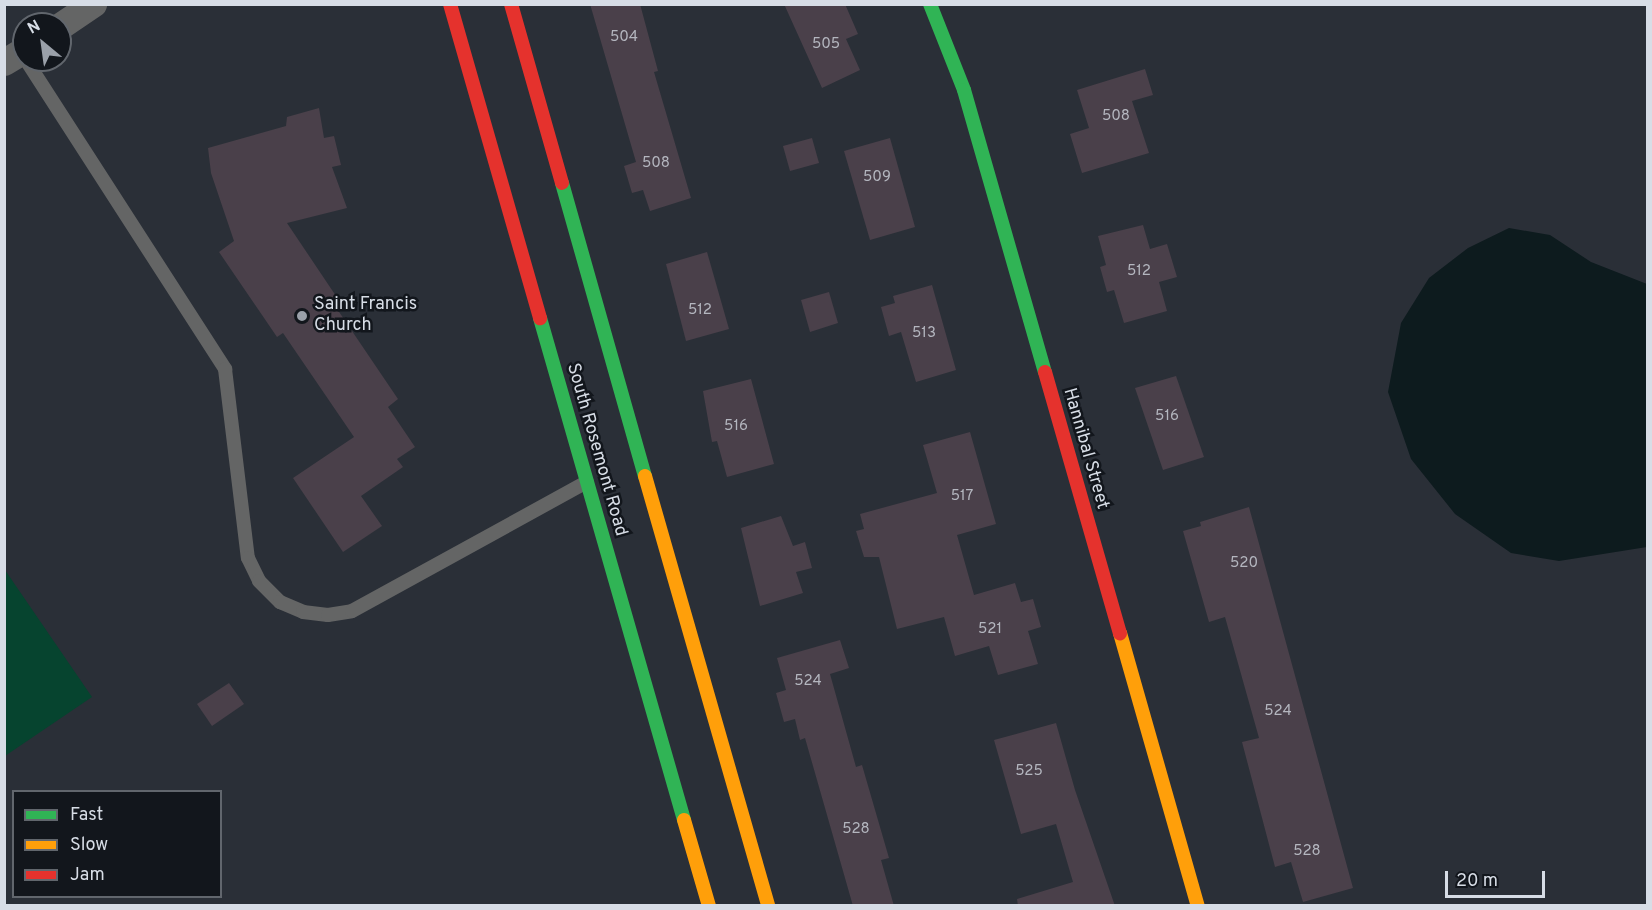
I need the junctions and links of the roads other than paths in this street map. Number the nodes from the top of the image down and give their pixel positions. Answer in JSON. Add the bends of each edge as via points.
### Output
{"nodes":[{"id":1,"x":93,"y":4,"type":"edge"},
{"id":2,"x":450,"y":4,"type":"edge"},
{"id":3,"x":511,"y":4,"type":"edge"},
{"id":4,"x":930,"y":4,"type":"edge"},
{"id":5,"x":72,"y":18,"type":"edge"},
{"id":6,"x":30,"y":72,"type":"edge"},
{"id":7,"x":587,"y":483,"type":"junction"},
{"id":8,"x":709,"y":906,"type":"edge"},
{"id":9,"x":768,"y":906,"type":"edge"},
{"id":10,"x":1198,"y":906,"type":"edge"}],
"edges":[{"from":1,"to":5,"type":"street"},
{"from":2,"to":7,"type":"main road","name":"South Rosemont Road"},
{"from":3,"to":9,"type":"main road"},
{"from":4,"to":10,"type":"main road","name":"Hannibal Street","via":[[964,90]]},
{"from":6,"to":7,"type":"lane","via":[[225,369],[248,558],[259,581],[280,602],[303,612],[328,615],[352,611]]},
{"from":7,"to":8,"type":"main road","name":"South Rosemont Road"}]}
